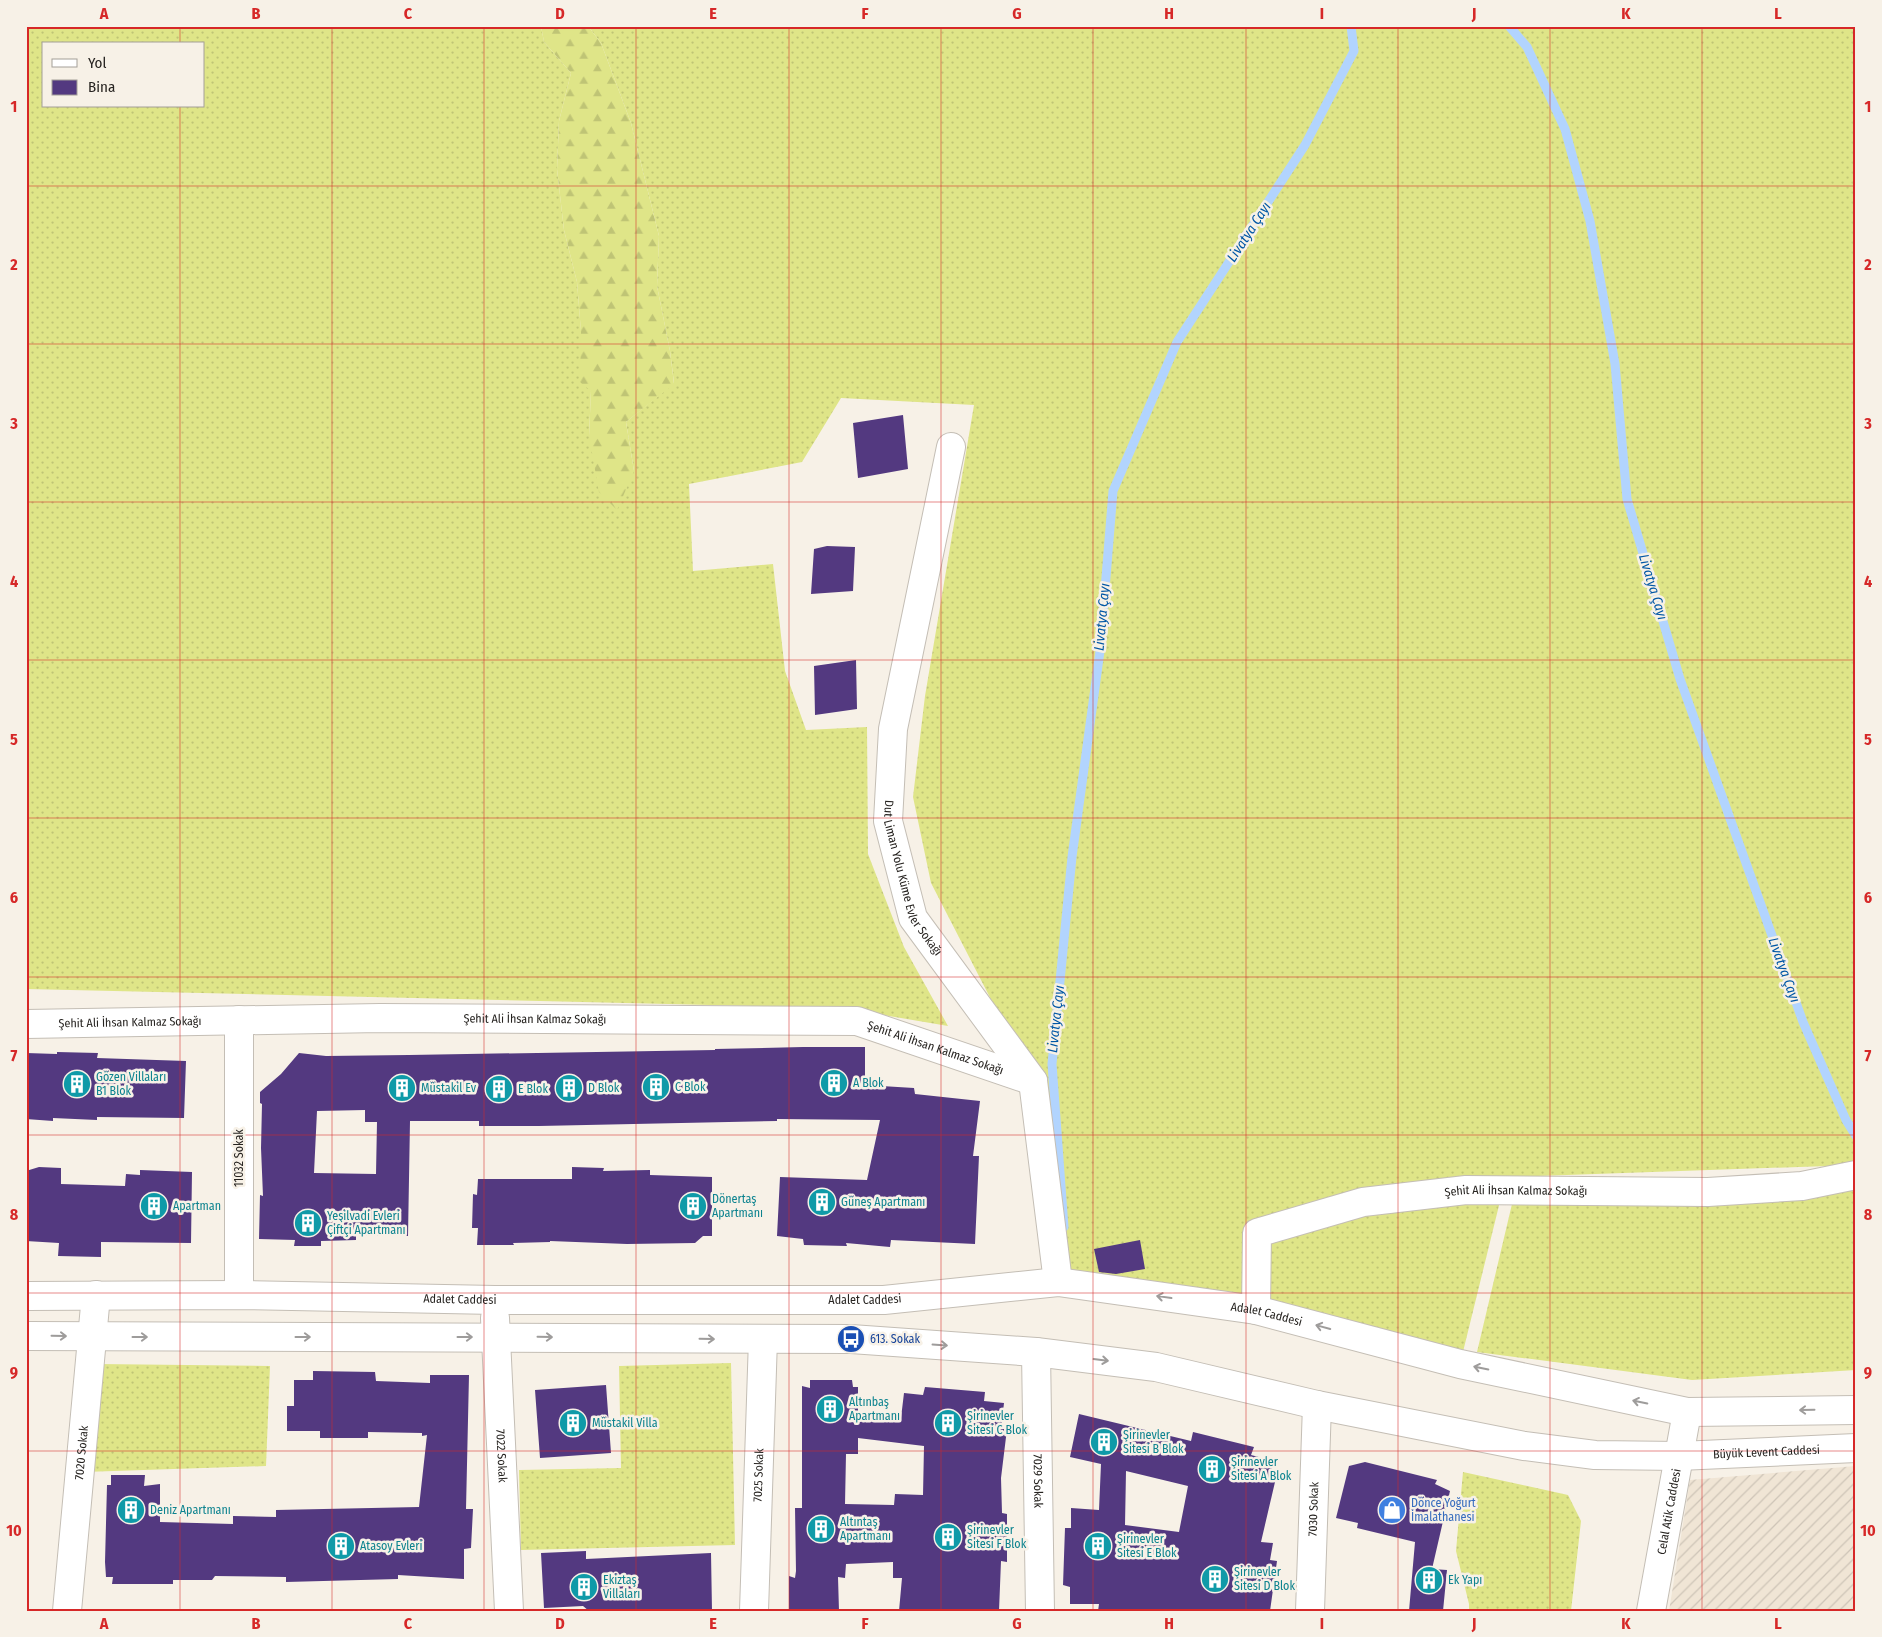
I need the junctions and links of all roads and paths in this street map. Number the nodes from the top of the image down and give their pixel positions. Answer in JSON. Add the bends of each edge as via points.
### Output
{"nodes":[{"id":1,"x":951,"y":447,"type":"dead end"},
{"id":2,"x":239,"y":1020,"type":"junction"},
{"id":3,"x":26,"y":1024,"type":"edge"},
{"id":4,"x":1033,"y":1081,"type":"junction"},
{"id":5,"x":1856,"y":1176,"type":"edge"},
{"id":6,"x":1058,"y":1282,"type":"junction"},
{"id":7,"x":96,"y":1295,"type":"junction"},
{"id":8,"x":238,"y":1295,"type":"junction"},
{"id":9,"x":26,"y":1296,"type":"edge"},
{"id":10,"x":495,"y":1300,"type":"junction"},
{"id":11,"x":1256,"y":1310,"type":"junction"},
{"id":12,"x":26,"y":1336,"type":"edge"},
{"id":13,"x":92,"y":1336,"type":"junction"},
{"id":14,"x":496,"y":1336,"type":"junction"},
{"id":15,"x":763,"y":1340,"type":"junction"},
{"id":16,"x":1036,"y":1352,"type":"junction"},
{"id":17,"x":1317,"y":1405,"type":"junction"},
{"id":18,"x":1856,"y":1410,"type":"edge"},
{"id":19,"x":1688,"y":1412,"type":"junction"},
{"id":20,"x":1856,"y":1448,"type":"edge"},
{"id":21,"x":1679,"y":1456,"type":"junction"},
{"id":22,"x":67,"y":1611,"type":"edge"},
{"id":23,"x":508,"y":1611,"type":"edge"},
{"id":24,"x":754,"y":1611,"type":"edge"},
{"id":25,"x":1040,"y":1611,"type":"edge"},
{"id":26,"x":1310,"y":1611,"type":"edge"},
{"id":27,"x":1651,"y":1611,"type":"edge"}],
"edges":[{"from":1,"to":4,"type":"street","name":"Dut Liman Yolu Küme Evler Sokağı","via":[[893,729],[888,821],[913,918]]},
{"from":2,"to":3,"type":"street","name":"Şehit Ali İhsan Kalmaz Sokağı"},
{"from":2,"to":4,"type":"street","name":"Şehit Ali İhsan Kalmaz Sokağı","via":[[857,1021]]},
{"from":2,"to":8,"type":"street","name":"11032 Sokak"},
{"from":4,"to":6,"type":"street","name":"Dut Liman Yolu Küme Evler Sokağı"},
{"from":5,"to":11,"type":"street","name":"Şehit Ali İhsan Kalmaz Sokağı","via":[[1802,1186],[1708,1192],[1466,1190],[1363,1202],[1257,1233]]},
{"from":6,"to":10,"type":"street","name":"Adalet Caddesi","via":[[884,1300]]},
{"from":11,"to":6,"type":"street","name":"Adalet Caddesi","one_way":true},
{"from":7,"to":8,"type":"street","name":"Adalet Caddesi"},
{"from":7,"to":9,"type":"street","name":"Adalet Caddesi"},
{"from":7,"to":13,"type":"street","name":"7020 Sokak"},
{"from":8,"to":10,"type":"street","name":"Adalet Caddesi"},
{"from":10,"to":14,"type":"street","name":"7022 Sokak"},
{"from":19,"to":11,"type":"street","name":"Adalet Caddesi","one_way":true,"via":[[1460,1364]]},
{"from":12,"to":13,"type":"street","one_way":true},
{"from":13,"to":14,"type":"street","one_way":true},
{"from":13,"to":22,"type":"street","name":"7020 Sokak"},
{"from":14,"to":15,"type":"street","one_way":true},
{"from":14,"to":23,"type":"street","name":"7022 Sokak"},
{"from":15,"to":16,"type":"street","one_way":true,"via":[[851,1339]]},
{"from":15,"to":24,"type":"street","name":"7025 Sokak"},
{"from":16,"to":17,"type":"street","one_way":true,"via":[[1156,1367]]},
{"from":16,"to":25,"type":"street","name":"7029 Sokak"},
{"from":17,"to":21,"type":"street","via":[[1524,1446],[1595,1455]]},
{"from":17,"to":26,"type":"street","name":"7030 Sokak"},
{"from":18,"to":19,"type":"street","one_way":true},
{"from":19,"to":21,"type":"street","name":"Celal Atik Caddesi"},
{"from":20,"to":21,"type":"street","name":"Büyük Levent Caddesi"},
{"from":21,"to":27,"type":"street","name":"Celal Atik Caddesi"}]}
